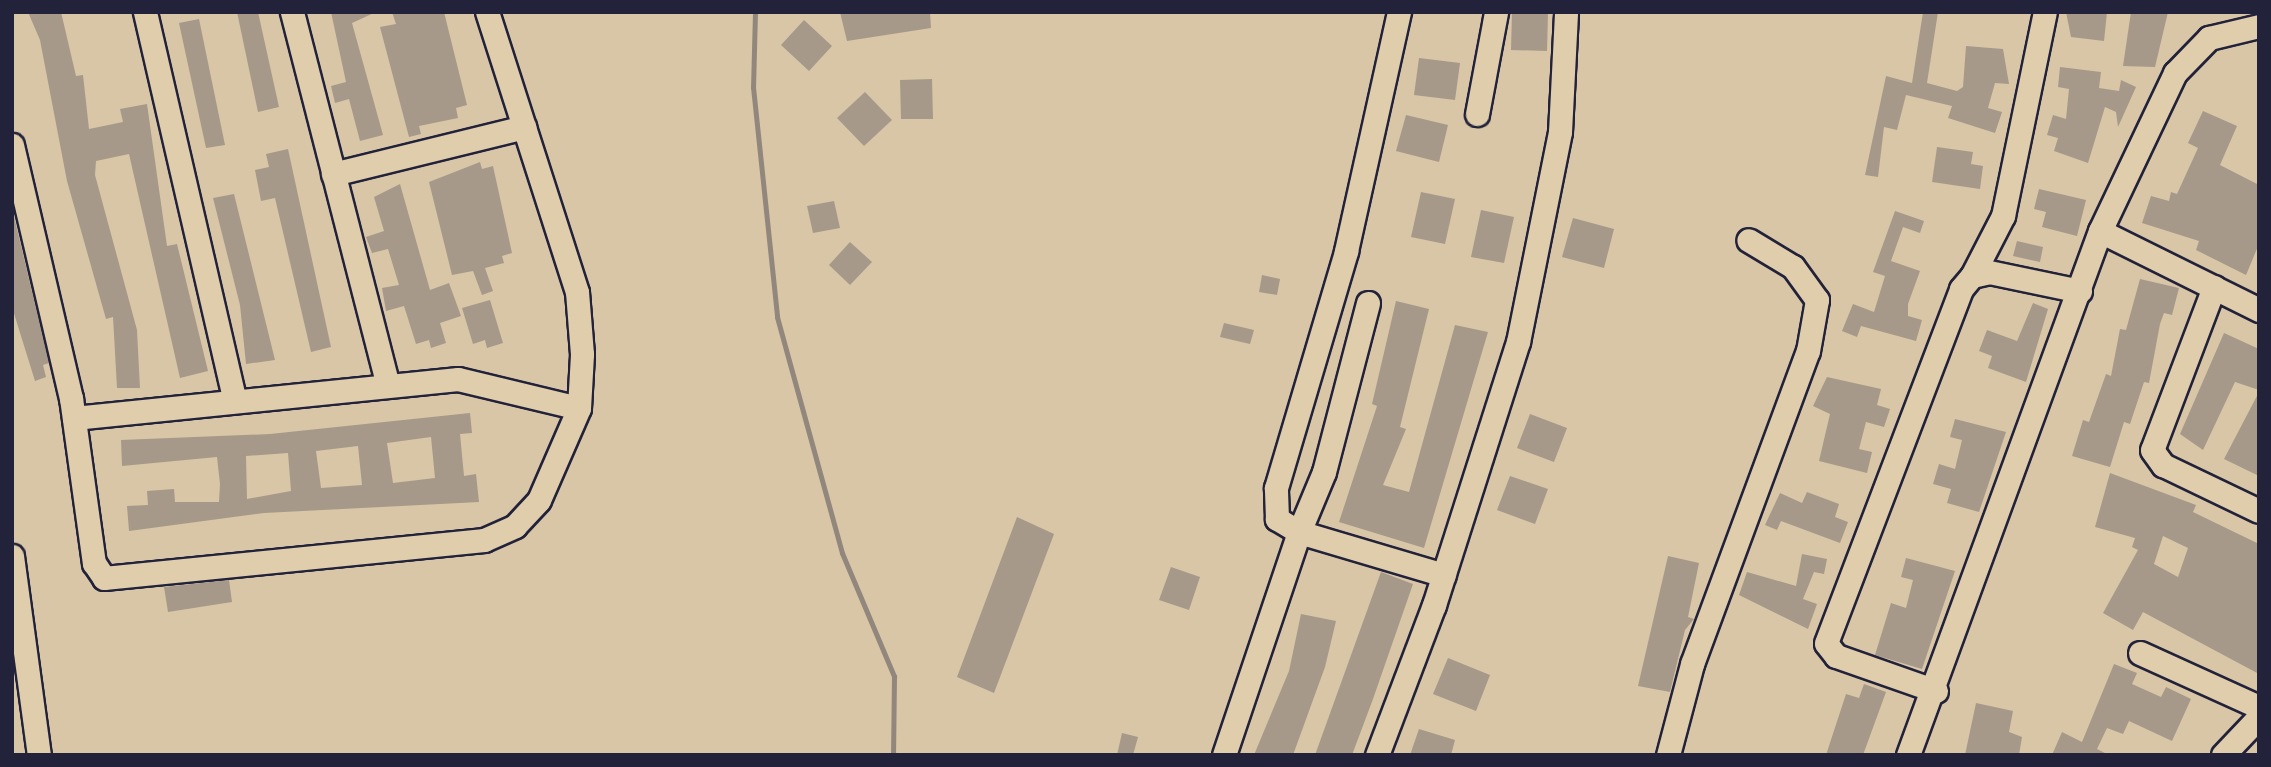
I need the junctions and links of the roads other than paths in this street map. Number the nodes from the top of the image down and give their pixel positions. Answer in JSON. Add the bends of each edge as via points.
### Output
{"nodes":[{"id":1,"x":145,"y":12,"type":"edge"},
{"id":2,"x":292,"y":12,"type":"edge"},
{"id":3,"x":488,"y":12,"type":"edge"},
{"id":4,"x":1399,"y":12,"type":"edge"},
{"id":5,"x":1496,"y":12,"type":"edge"},
{"id":6,"x":1566,"y":12,"type":"edge"},
{"id":7,"x":2045,"y":12,"type":"edge"},
{"id":8,"x":2247,"y":22,"type":"edge"},
{"id":9,"x":1477,"y":114,"type":"dead end"},
{"id":10,"x":524,"y":127,"type":"junction"},
{"id":11,"x":12,"y":145,"type":"edge"},
{"id":12,"x":333,"y":174,"type":"junction"},
{"id":13,"x":2100,"y":231,"type":"junction"},
{"id":14,"x":1748,"y":240,"type":"dead end"},
{"id":15,"x":1972,"y":276,"type":"junction"},
{"id":16,"x":2214,"y":287,"type":"junction"},
{"id":17,"x":2080,"y":291,"type":"junction"},
{"id":18,"x":1368,"y":303,"type":"dead end"},
{"id":19,"x":2259,"y":310,"type":"edge"},
{"id":20,"x":387,"y":383,"type":"junction"},
{"id":21,"x":235,"y":401,"type":"junction"},
{"id":22,"x":579,"y":408,"type":"junction"},
{"id":23,"x":74,"y":418,"type":"junction"},
{"id":24,"x":2259,"y":511,"type":"edge"},
{"id":25,"x":1300,"y":533,"type":"junction"},
{"id":26,"x":12,"y":556,"type":"edge"},
{"id":27,"x":1444,"y":575,"type":"junction"},
{"id":28,"x":2140,"y":653,"type":"dead end"},
{"id":29,"x":1936,"y":691,"type":"junction"},
{"id":30,"x":2259,"y":707,"type":"edge"},
{"id":31,"x":2259,"y":718,"type":"edge"},
{"id":32,"x":39,"y":755,"type":"edge"},
{"id":33,"x":1224,"y":755,"type":"edge"},
{"id":34,"x":1377,"y":755,"type":"edge"},
{"id":35,"x":1668,"y":755,"type":"edge"},
{"id":36,"x":1908,"y":755,"type":"edge"},
{"id":37,"x":2223,"y":755,"type":"edge"}],
"edges":[{"from":1,"to":21,"type":"street"},
{"from":2,"to":12,"type":"street"},
{"from":3,"to":10,"type":"street"},
{"from":4,"to":25,"type":"street","via":[[1346,251],[1276,488],[1277,519]]},
{"from":5,"to":9,"type":"street"},
{"from":6,"to":27,"type":"street","via":[[1560,132],[1518,342]]},
{"from":7,"to":15,"type":"street","via":[[2003,216]]},
{"from":8,"to":13,"type":"street","via":[[2209,38],[2175,73]]},
{"from":10,"to":12,"type":"street"},
{"from":10,"to":22,"type":"street","via":[[577,292]]},
{"from":11,"to":23,"type":"street"},
{"from":12,"to":20,"type":"street"},
{"from":13,"to":16,"type":"street"},
{"from":13,"to":17,"type":"street"},
{"from":14,"to":35,"type":"street","via":[[1793,267],[1816,300],[1808,351],[1692,664]]},
{"from":15,"to":17,"type":"street","via":[[1989,272]]},
{"from":15,"to":29,"type":"street","via":[[1952,306],[1826,643],[1836,656]]},
{"from":16,"to":19,"type":"street"},
{"from":16,"to":24,"type":"street","via":[[2152,450],[2163,465]]},
{"from":17,"to":29,"type":"street"},
{"from":18,"to":25,"type":"street","via":[[1324,472]]},
{"from":20,"to":21,"type":"street"},
{"from":20,"to":22,"type":"street","via":[[458,379]]},
{"from":21,"to":23,"type":"street"},
{"from":22,"to":23,"type":"street","via":[[540,500],[516,526],[484,540],[125,580],[104,578],[94,563]]},
{"from":25,"to":27,"type":"street"},
{"from":25,"to":33,"type":"street"},
{"from":26,"to":32,"type":"street"},
{"from":27,"to":34,"type":"street"},
{"from":28,"to":30,"type":"street"},
{"from":29,"to":36,"type":"street"},
{"from":31,"to":37,"type":"street"}]}
